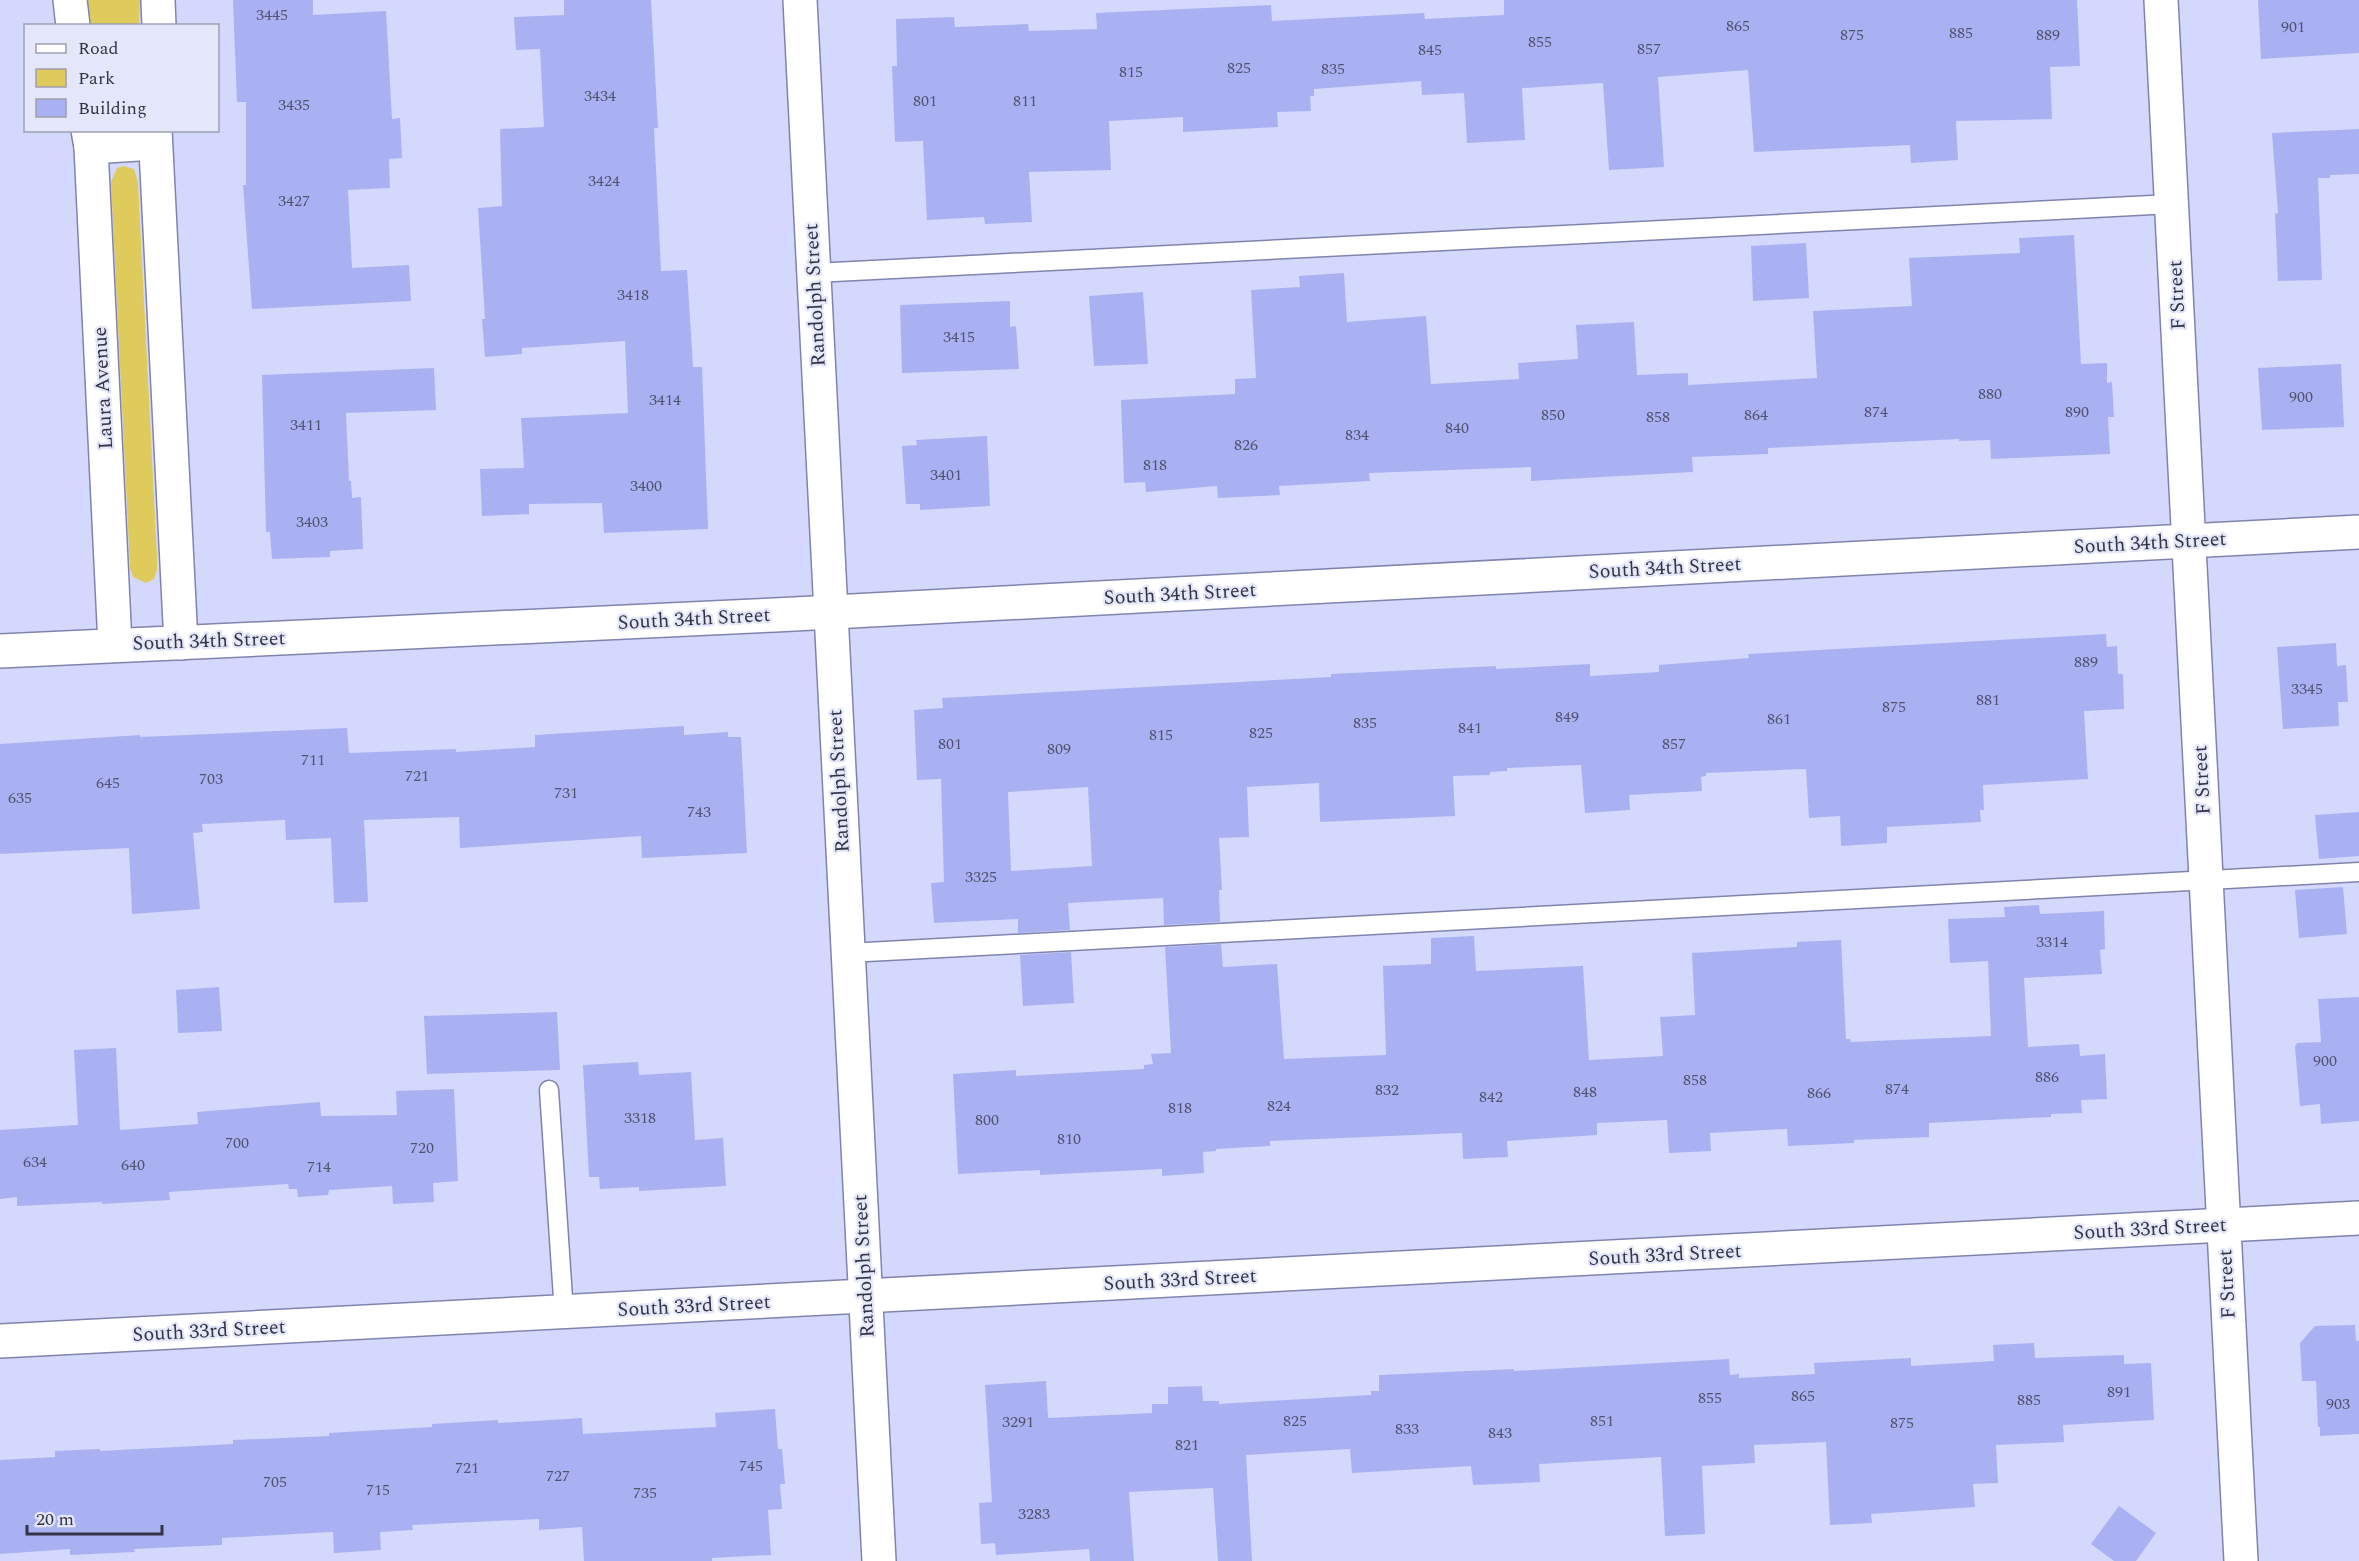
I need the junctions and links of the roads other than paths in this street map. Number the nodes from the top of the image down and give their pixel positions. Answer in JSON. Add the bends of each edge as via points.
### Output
{"nodes":[{"id":1,"x":70,"y":0,"type":"edge"},
{"id":2,"x":158,"y":0,"type":"edge"},
{"id":3,"x":800,"y":0,"type":"edge"},
{"id":4,"x":2162,"y":0,"type":"edge"},
{"id":5,"x":73,"y":24,"type":"edge"},
{"id":6,"x":159,"y":24,"type":"edge"},
{"id":7,"x":155,"y":137,"type":"edge"},
{"id":8,"x":89,"y":139,"type":"edge"},
{"id":9,"x":2172,"y":204,"type":"junction"},
{"id":10,"x":814,"y":273,"type":"junction"},
{"id":11,"x":2359,"y":532,"type":"edge"},
{"id":12,"x":2190,"y":541,"type":"junction"},
{"id":13,"x":831,"y":612,"type":"junction"},
{"id":14,"x":181,"y":643,"type":"junction"},
{"id":15,"x":115,"y":645,"type":"junction"},
{"id":16,"x":0,"y":651,"type":"edge"},
{"id":17,"x":2359,"y":872,"type":"edge"},
{"id":18,"x":2206,"y":880,"type":"junction"},
{"id":19,"x":848,"y":953,"type":"junction"},
{"id":20,"x":549,"y":1090,"type":"dead end"},
{"id":21,"x":2359,"y":1218,"type":"edge"},
{"id":22,"x":2224,"y":1224,"type":"junction"},
{"id":23,"x":867,"y":1297,"type":"junction"},
{"id":24,"x":564,"y":1313,"type":"junction"},
{"id":25,"x":0,"y":1341,"type":"edge"},
{"id":26,"x":879,"y":1561,"type":"edge"},
{"id":27,"x":2241,"y":1561,"type":"edge"}],
"edges":[{"from":1,"to":5,"type":"street"},
{"from":2,"to":6,"type":"street"},
{"from":3,"to":10,"type":"street","name":"Randolph Street"},
{"from":4,"to":9,"type":"street","name":"F Street"},
{"from":7,"to":8,"type":"street"},
{"from":7,"to":14,"type":"street"},
{"from":8,"to":15,"type":"street","name":"Laura Avenue"},
{"from":9,"to":10,"type":"lane"},
{"from":9,"to":12,"type":"street","name":"F Street"},
{"from":10,"to":13,"type":"street","name":"Randolph Street"},
{"from":11,"to":12,"type":"street","name":"South 34th Street"},
{"from":12,"to":13,"type":"street","name":"South 34th Street"},
{"from":12,"to":18,"type":"street","name":"F Street"},
{"from":13,"to":14,"type":"street","name":"South 34th Street"},
{"from":13,"to":19,"type":"street","name":"Randolph Street"},
{"from":14,"to":15,"type":"street","name":"South 34th Street"},
{"from":15,"to":16,"type":"street","name":"South 34th Street"},
{"from":17,"to":18,"type":"lane"},
{"from":18,"to":19,"type":"lane"},
{"from":18,"to":22,"type":"street","name":"F Street"},
{"from":19,"to":23,"type":"street","name":"Randolph Street"},
{"from":20,"to":24,"type":"lane"},
{"from":21,"to":22,"type":"street","name":"South 33rd Street"},
{"from":22,"to":23,"type":"street","name":"South 33rd Street"},
{"from":22,"to":27,"type":"street","name":"F Street"},
{"from":23,"to":24,"type":"street","name":"South 33rd Street"},
{"from":23,"to":26,"type":"street","name":"Randolph Street"},
{"from":24,"to":25,"type":"street","name":"South 33rd Street"}]}
